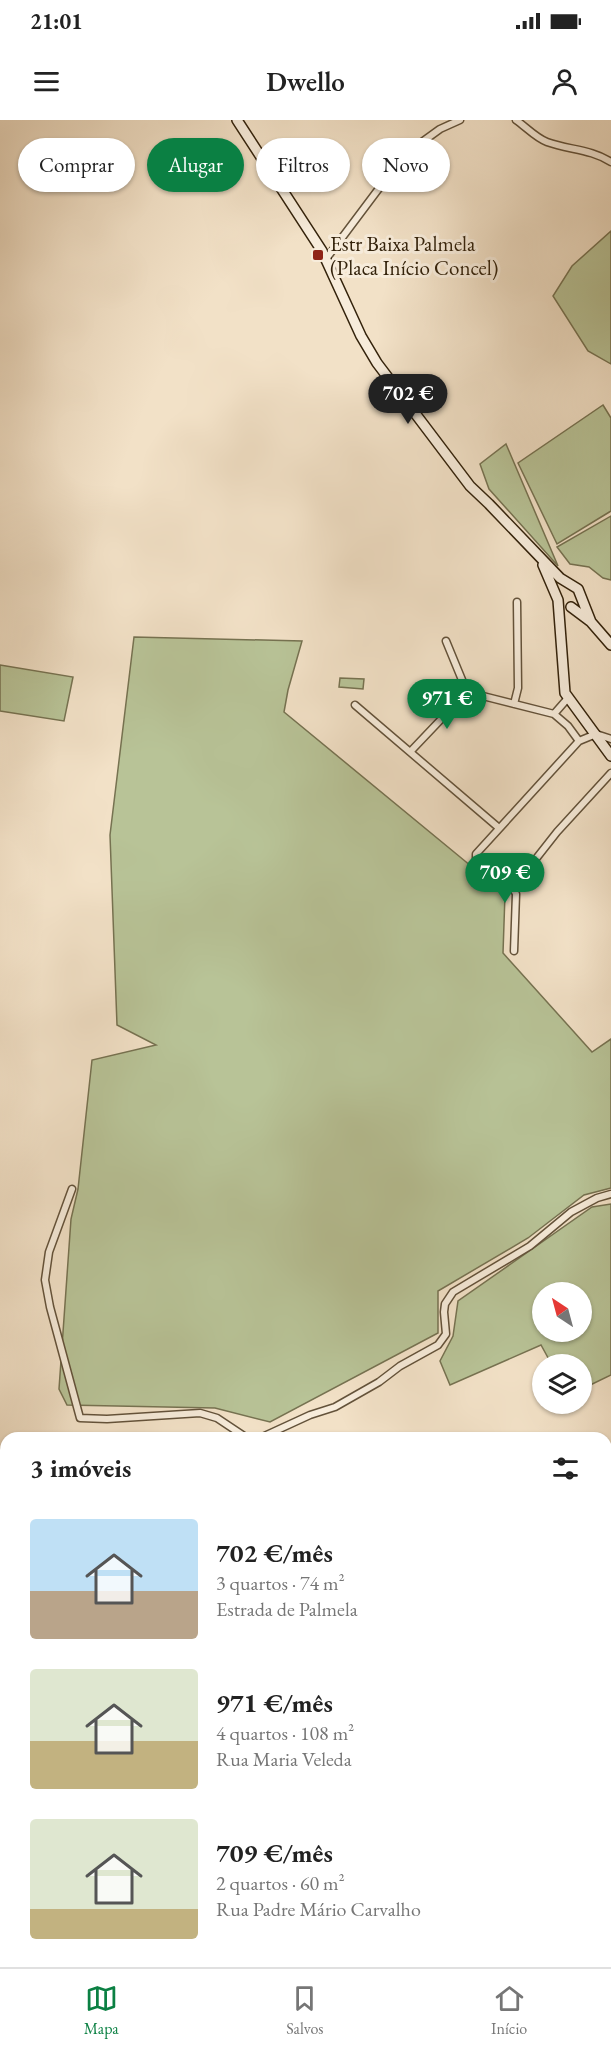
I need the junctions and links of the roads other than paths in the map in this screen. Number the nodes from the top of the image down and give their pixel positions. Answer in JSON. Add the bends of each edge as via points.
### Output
{"nodes":[{"id":1,"x":237,"y":120,"type":"edge"},
{"id":2,"x":460,"y":120,"type":"edge"},
{"id":3,"x":516,"y":120,"type":"edge"},
{"id":4,"x":611,"y":162,"type":"edge"},
{"id":5,"x":326,"y":259,"type":"junction"},
{"id":6,"x":540,"y":557,"type":"junction"},
{"id":7,"x":572,"y":585,"type":"junction"},
{"id":8,"x":580,"y":595,"type":"junction"},
{"id":9,"x":558,"y":598,"type":"junction"},
{"id":10,"x":517,"y":602,"type":"dead end"},
{"id":11,"x":570,"y":607,"type":"junction"},
{"id":12,"x":591,"y":621,"type":"junction"},
{"id":13,"x":560,"y":628,"type":"junction"},
{"id":14,"x":446,"y":641,"type":"dead end"},
{"id":15,"x":611,"y":645,"type":"edge"},
{"id":16,"x":467,"y":692,"type":"junction"},
{"id":17,"x":568,"y":698,"type":"junction"},
{"id":18,"x":514,"y":704,"type":"junction"},
{"id":19,"x":355,"y":705,"type":"dead end"},
{"id":20,"x":554,"y":714,"type":"junction"},
{"id":21,"x":596,"y":734,"type":"junction"},
{"id":22,"x":611,"y":739,"type":"edge"},
{"id":23,"x":579,"y":741,"type":"junction"},
{"id":24,"x":410,"y":752,"type":"junction"},
{"id":25,"x":611,"y":756,"type":"edge"},
{"id":26,"x":611,"y":773,"type":"edge"},
{"id":27,"x":499,"y":828,"type":"junction"},
{"id":28,"x":513,"y":888,"type":"junction"},
{"id":29,"x":514,"y":951,"type":"dead end"},
{"id":30,"x":72,"y":1189,"type":"dead end"},
{"id":31,"x":611,"y":1194,"type":"edge"},
{"id":32,"x":238,"y":1432,"type":"edge"},
{"id":33,"x":273,"y":1432,"type":"edge"}],
"edges":[{"from":1,"to":5,"type":"street"},
{"from":2,"to":5,"type":"street","via":[[411,150]]},
{"from":3,"to":4,"type":"street","via":[[543,140],[590,152]]},
{"from":5,"to":6,"type":"street","via":[[377,363],[459,474]]},
{"from":6,"to":7,"type":"street"},
{"from":6,"to":9,"type":"street"},
{"from":7,"to":8,"type":"street"},
{"from":7,"to":9,"type":"street","via":[[562,587]]},
{"from":8,"to":11,"type":"street","via":[[579,601]]},
{"from":8,"to":12,"type":"street"},
{"from":9,"to":11,"type":"street","via":[[563,606]]},
{"from":9,"to":13,"type":"street"},
{"from":10,"to":18,"type":"street","via":[[518,688]]},
{"from":11,"to":12,"type":"street"},
{"from":11,"to":13,"type":"street"},
{"from":12,"to":15,"type":"street"},
{"from":13,"to":17,"type":"street"},
{"from":14,"to":16,"type":"street"},
{"from":16,"to":18,"type":"street"},
{"from":16,"to":24,"type":"street"},
{"from":17,"to":20,"type":"street"},
{"from":17,"to":21,"type":"street"},
{"from":18,"to":20,"type":"street"},
{"from":19,"to":24,"type":"street"},
{"from":20,"to":23,"type":"street"},
{"from":21,"to":22,"type":"street"},
{"from":21,"to":23,"type":"street"},
{"from":21,"to":25,"type":"street"},
{"from":23,"to":27,"type":"street"},
{"from":24,"to":27,"type":"street"},
{"from":26,"to":28,"type":"street"},
{"from":27,"to":28,"type":"street","via":[[476,859]]},
{"from":28,"to":29,"type":"street","via":[[517,902]]},
{"from":30,"to":32,"type":"street","via":[[49,1252],[45,1280],[80,1418],[200,1413],[217,1418]]},
{"from":31,"to":33,"type":"street","via":[[571,1212],[530,1246],[453,1292],[445,1304],[446,1334],[438,1345],[335,1407]]}]}
